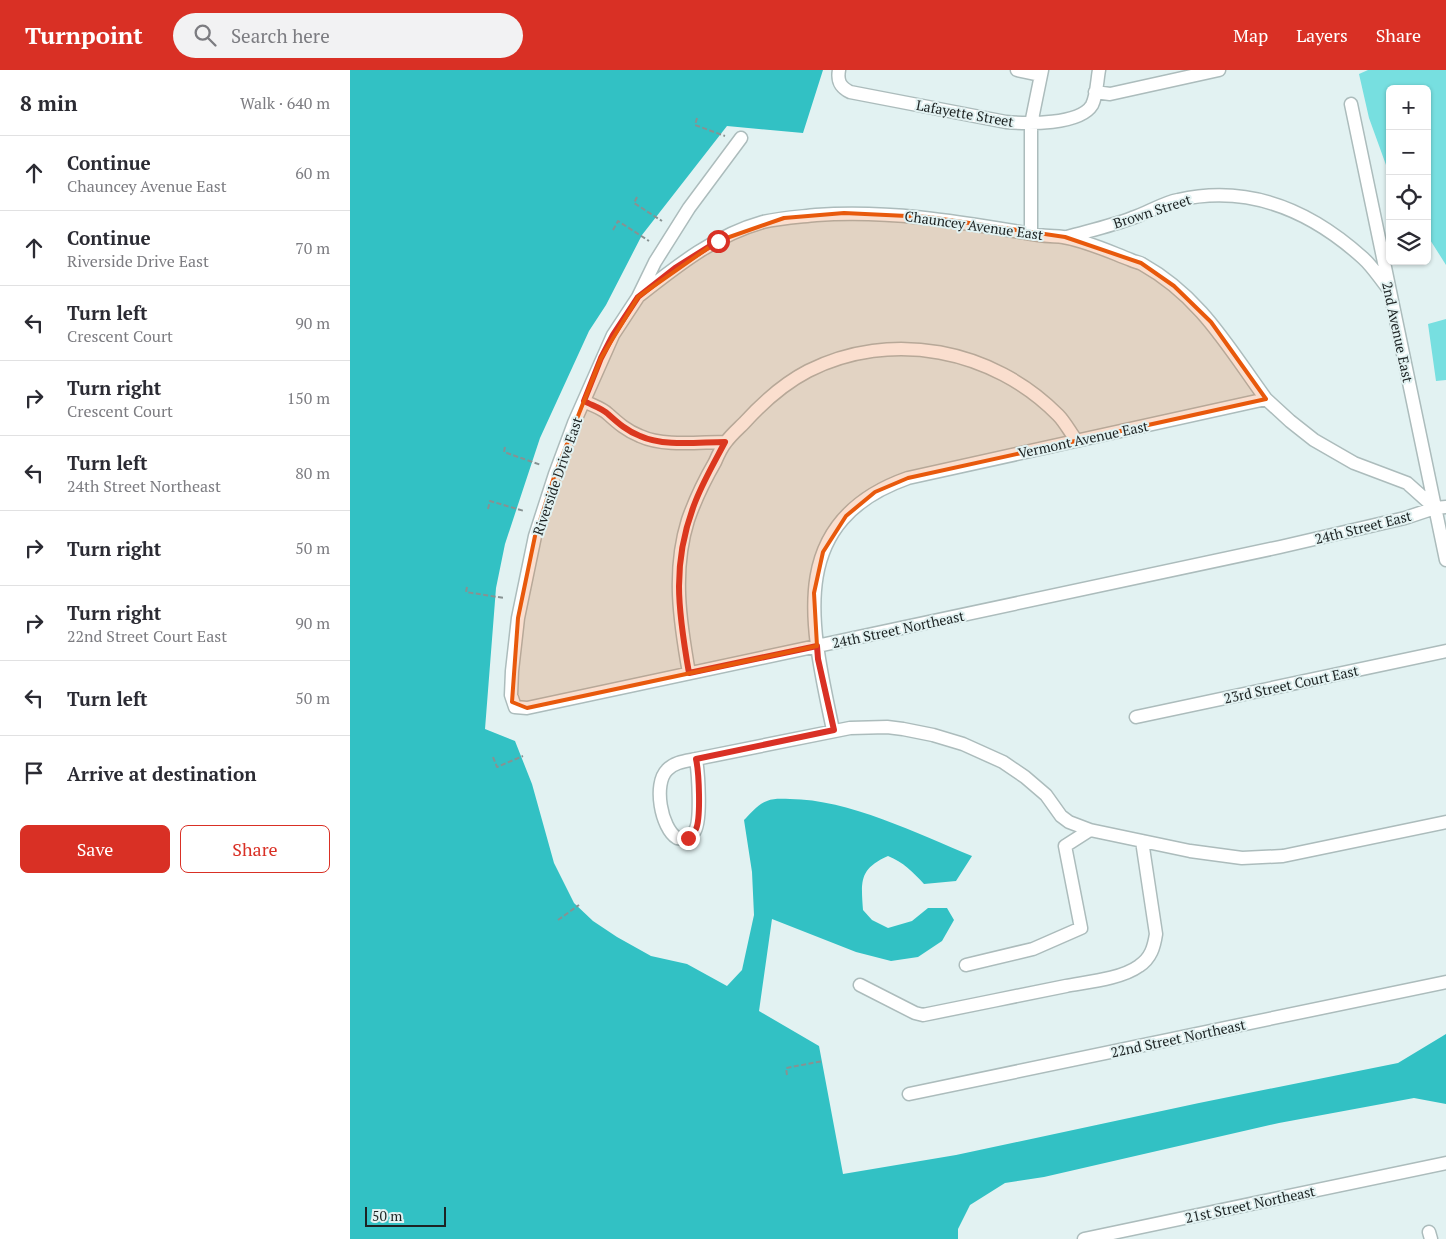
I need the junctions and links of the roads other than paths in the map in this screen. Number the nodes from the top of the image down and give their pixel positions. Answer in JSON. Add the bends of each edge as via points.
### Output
{"nodes":[{"id":1,"x":839,"y":70,"type":"edge"},
{"id":2,"x":1017,"y":70,"type":"edge"},
{"id":3,"x":1099,"y":70,"type":"edge"},
{"id":4,"x":1219,"y":70,"type":"edge"},
{"id":5,"x":1041,"y":72,"type":"edge"},
{"id":6,"x":1095,"y":92,"type":"junction"},
{"id":7,"x":1351,"y":104,"type":"dead end"},
{"id":8,"x":1031,"y":124,"type":"junction"},
{"id":9,"x":741,"y":138,"type":"dead end"},
{"id":10,"x":1031,"y":234,"type":"junction"},
{"id":11,"x":1066,"y":238,"type":"junction"},
{"id":12,"x":1388,"y":289,"type":"junction"},
{"id":13,"x":638,"y":297,"type":"junction"},
{"id":14,"x":1266,"y":399,"type":"junction"},
{"id":15,"x":584,"y":401,"type":"junction"},
{"id":16,"x":1076,"y":440,"type":"junction"},
{"id":17,"x":725,"y":442,"type":"junction"},
{"id":18,"x":1440,"y":508,"type":"edge"},
{"id":19,"x":1280,"y":548,"type":"joint"},
{"id":20,"x":1446,"y":560,"type":"edge"},
{"id":21,"x":817,"y":646,"type":"junction"},
{"id":22,"x":1446,"y":652,"type":"edge"},
{"id":23,"x":689,"y":673,"type":"junction"},
{"id":24,"x":515,"y":707,"type":"joint"},
{"id":25,"x":1136,"y":717,"type":"dead end"},
{"id":26,"x":834,"y":730,"type":"junction"},
{"id":27,"x":696,"y":759,"type":"junction"},
{"id":28,"x":1446,"y":822,"type":"edge"},
{"id":29,"x":1090,"y":830,"type":"junction"},
{"id":30,"x":1142,"y":841,"type":"junction"},
{"id":31,"x":966,"y":965,"type":"dead end"},
{"id":32,"x":1446,"y":982,"type":"edge"},
{"id":33,"x":860,"y":985,"type":"dead end"},
{"id":34,"x":909,"y":1094,"type":"dead end"},
{"id":35,"x":1446,"y":1163,"type":"edge"},
{"id":36,"x":1086,"y":1239,"type":"edge"}],
"edges":[{"from":1,"to":8,"type":"street","name":"Lafayette Street","via":[[840,85],[850,92]]},
{"from":2,"to":5,"type":"street"},
{"from":3,"to":6,"type":"street","name":"Lafayette Street"},
{"from":4,"to":6,"type":"street","via":[[1110,94]]},
{"from":5,"to":8,"type":"street"},
{"from":6,"to":8,"type":"street","name":"Lafayette Street","via":[[1091,105],[1082,114]]},
{"from":7,"to":12,"type":"street","name":"2nd Avenue East"},
{"from":8,"to":10,"type":"street"},
{"from":9,"to":13,"type":"street","name":"Riverside Drive East","via":[[689,208],[655,262]]},
{"from":10,"to":11,"type":"street","name":"Chauncey Avenue East"},
{"from":10,"to":13,"type":"street","name":"Chauncey Avenue East","via":[[936,218],[894,215],[844,213],[784,218],[740,230],[718,241],[675,268]]},
{"from":11,"to":12,"type":"street","name":"Brown Street","via":[[1130,219],[1176,200],[1200,196],[1244,196],[1294,211],[1321,226],[1364,258]]},
{"from":11,"to":14,"type":"street","name":"Chauncey Avenue East","via":[[1141,263],[1174,286],[1211,322]]},
{"from":12,"to":18,"type":"street","name":"2nd Avenue East"},
{"from":13,"to":15,"type":"street","name":"Riverside Drive East","via":[[601,358]]},
{"from":14,"to":16,"type":"street","name":"Vermont Avenue East"},
{"from":14,"to":18,"type":"street","via":[[1314,440],[1354,463],[1407,483]]},
{"from":15,"to":17,"type":"street","via":[[607,413],[626,429],[654,441]]},
{"from":15,"to":24,"type":"street","name":"Riverside Drive East","via":[[535,536],[518,618],[511,694]]},
{"from":16,"to":17,"type":"street","via":[[1047,405],[982,363],[930,350],[890,348],[848,355],[807,371],[766,400]]},
{"from":16,"to":21,"type":"street","name":"Vermont Avenue East","via":[[908,478],[887,485],[859,503],[833,533],[817,572],[814,593]]},
{"from":17,"to":23,"type":"street","via":[[696,499],[680,557],[679,613]]},
{"from":18,"to":19,"type":"street","name":"24th Street East"},
{"from":18,"to":20,"type":"street","name":"2nd Avenue East"},
{"from":19,"to":21,"type":"street","name":"24th Street Northeast"},
{"from":21,"to":23,"type":"street","name":"24th Street Northeast"},
{"from":21,"to":26,"type":"street","name":"Vermont Avenue East"},
{"from":22,"to":25,"type":"street","name":"23rd Street Court East"},
{"from":23,"to":24,"type":"street","name":"24th Street Northeast","via":[[527,708]]},
{"from":26,"to":27,"type":"street"},
{"from":26,"to":29,"type":"street","via":[[869,726],[903,729],[978,750],[1025,777],[1046,794],[1069,822]]},
{"from":27,"to":27,"type":"street","via":[[699,780],[697,825],[694,833],[681,839],[672,835],[662,813],[661,781],[671,766]]},
{"from":28,"to":30,"type":"street","via":[[1283,856],[1242,858]]},
{"from":29,"to":30,"type":"street"},
{"from":29,"to":31,"type":"street","via":[[1065,846],[1081,928],[1033,949]]},
{"from":30,"to":33,"type":"street","via":[[1156,934],[1154,948],[1147,959],[1132,970],[923,1015]]},
{"from":32,"to":34,"type":"street","name":"22nd Street Northeast"},
{"from":35,"to":36,"type":"street","name":"21st Street Northeast"}]}
